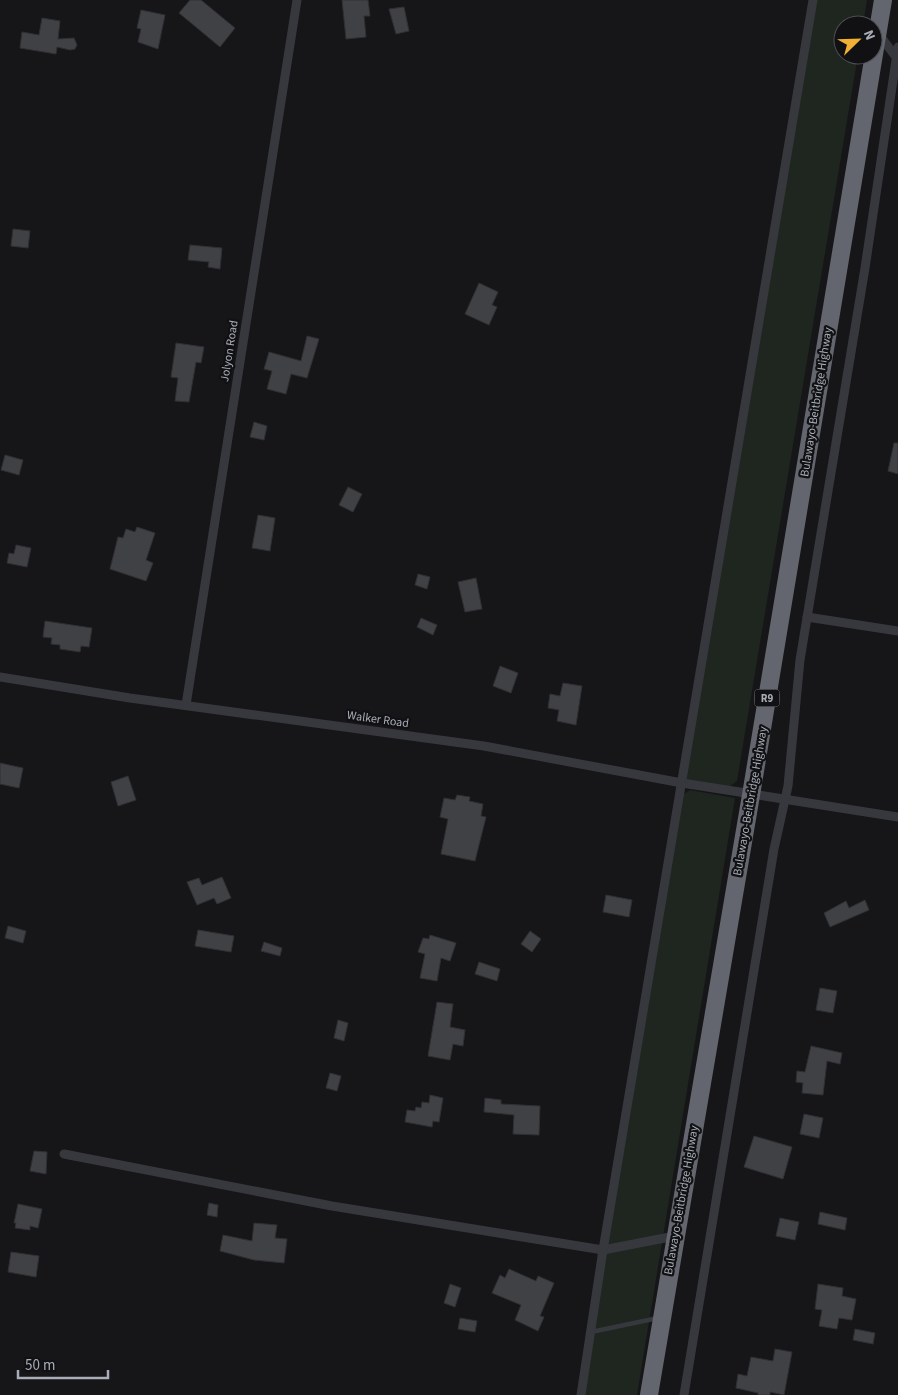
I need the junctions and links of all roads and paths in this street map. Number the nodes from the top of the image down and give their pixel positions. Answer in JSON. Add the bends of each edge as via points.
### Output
{"nodes":[{"id":1,"x":297,"y":0,"type":"edge"},
{"id":2,"x":813,"y":0,"type":"edge"},
{"id":3,"x":882,"y":0,"type":"edge"},
{"id":4,"x":880,"y":15,"type":"edge"},
{"id":5,"x":883,"y":38,"type":"edge"},
{"id":6,"x":897,"y":52,"type":"edge"},
{"id":7,"x":872,"y":65,"type":"edge"},
{"id":8,"x":807,"y":617,"type":"junction"},
{"id":9,"x":898,"y":631,"type":"edge"},
{"id":10,"x":0,"y":677,"type":"edge"},
{"id":11,"x":186,"y":705,"type":"junction"},
{"id":12,"x":682,"y":783,"type":"junction"},
{"id":13,"x":751,"y":795,"type":"junction"},
{"id":14,"x":785,"y":800,"type":"junction"},
{"id":15,"x":898,"y":817,"type":"edge"},
{"id":16,"x":64,"y":1154,"type":"dead end"},
{"id":17,"x":675,"y":1236,"type":"junction"},
{"id":18,"x":603,"y":1250,"type":"junction"},
{"id":19,"x":662,"y":1318,"type":"junction"},
{"id":20,"x":590,"y":1332,"type":"junction"},
{"id":21,"x":581,"y":1395,"type":"edge"},
{"id":22,"x":648,"y":1395,"type":"edge"},
{"id":23,"x":684,"y":1395,"type":"edge"}],
"edges":[{"from":1,"to":11,"type":"street","name":"Jolyon Road"},
{"from":2,"to":12,"type":"street"},
{"from":3,"to":4,"type":"highway","name":"Bulawayo-Beitbridge Highway","number":"R9"},
{"from":5,"to":6,"type":"street"},
{"from":6,"to":8,"type":"street"},
{"from":7,"to":13,"type":"highway","name":"Bulawayo-Beitbridge Highway","number":"R9"},
{"from":8,"to":9,"type":"street"},
{"from":8,"to":14,"type":"street"},
{"from":10,"to":11,"type":"street","name":"Walker Road"},
{"from":11,"to":12,"type":"street","name":"Walker Road","via":[[484,746]]},
{"from":12,"to":13,"type":"street","name":"Walker Road"},
{"from":12,"to":18,"type":"street"},
{"from":13,"to":14,"type":"street","name":"Walker Road"},
{"from":13,"to":17,"type":"highway","name":"Bulawayo-Beitbridge Highway","number":"R9"},
{"from":14,"to":15,"type":"street","name":"Walker Road"},
{"from":14,"to":23,"type":"street","via":[[774,848]]},
{"from":16,"to":18,"type":"street","via":[[332,1206]]},
{"from":17,"to":18,"type":"street"},
{"from":17,"to":19,"type":"highway","name":"Bulawayo-Beitbridge Highway","number":"R9"},
{"from":18,"to":20,"type":"street"},
{"from":19,"to":20,"type":"lane"},
{"from":19,"to":22,"type":"highway","name":"Bulawayo-Beitbridge Highway","number":"R9"},
{"from":20,"to":21,"type":"street"}]}
